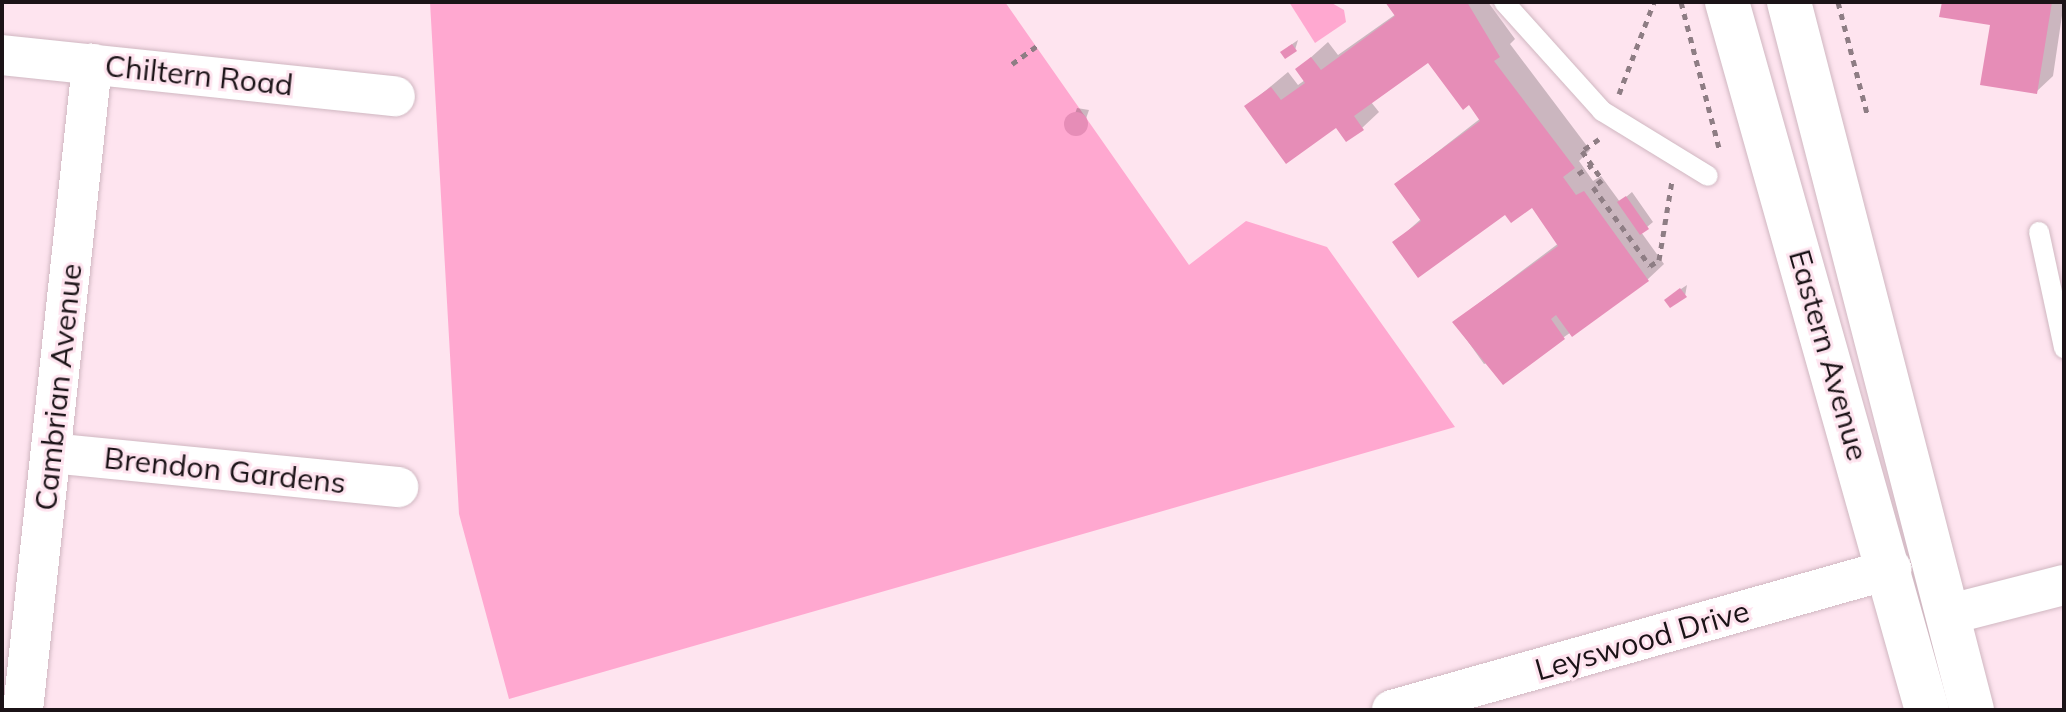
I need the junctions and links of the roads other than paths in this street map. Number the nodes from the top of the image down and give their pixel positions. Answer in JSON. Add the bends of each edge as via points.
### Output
{"nodes":[{"id":1,"x":1504,"y":2,"type":"edge"},
{"id":2,"x":1727,"y":2,"type":"edge"},
{"id":3,"x":1789,"y":2,"type":"edge"},
{"id":4,"x":2,"y":55,"type":"edge"},
{"id":5,"x":92,"y":64,"type":"junction"},
{"id":6,"x":395,"y":96,"type":"dead end"},
{"id":7,"x":1708,"y":176,"type":"dead end"},
{"id":8,"x":2039,"y":232,"type":"dead end"},
{"id":9,"x":2064,"y":348,"type":"edge"},
{"id":10,"x":51,"y":453,"type":"junction"},
{"id":11,"x":398,"y":487,"type":"dead end"},
{"id":12,"x":1891,"y":569,"type":"junction"},
{"id":13,"x":2064,"y":585,"type":"edge"},
{"id":14,"x":1947,"y":615,"type":"junction"},
{"id":15,"x":23,"y":710,"type":"edge"},
{"id":16,"x":1392,"y":710,"type":"edge"},
{"id":17,"x":1927,"y":710,"type":"edge"},
{"id":18,"x":1972,"y":710,"type":"edge"}],
"edges":[{"from":1,"to":7,"type":"lane","via":[[1602,111],[1633,136]]},
{"from":2,"to":12,"type":"highway","name":"Eastern Avenue"},
{"from":3,"to":14,"type":"highway","name":"Eastern Avenue"},
{"from":4,"to":5,"type":"street","name":"Chiltern Road"},
{"from":5,"to":6,"type":"street","name":"Chiltern Road"},
{"from":5,"to":10,"type":"street","name":"Cambrian Avenue"},
{"from":8,"to":9,"type":"lane"},
{"from":10,"to":11,"type":"street","name":"Brendon Gardens"},
{"from":10,"to":15,"type":"street","name":"Cambrian Avenue"},
{"from":12,"to":16,"type":"street","name":"Leyswood Drive"},
{"from":12,"to":17,"type":"highway","name":"Eastern Avenue"},
{"from":13,"to":14,"type":"street"},
{"from":14,"to":18,"type":"highway","name":"Eastern Avenue"}]}
